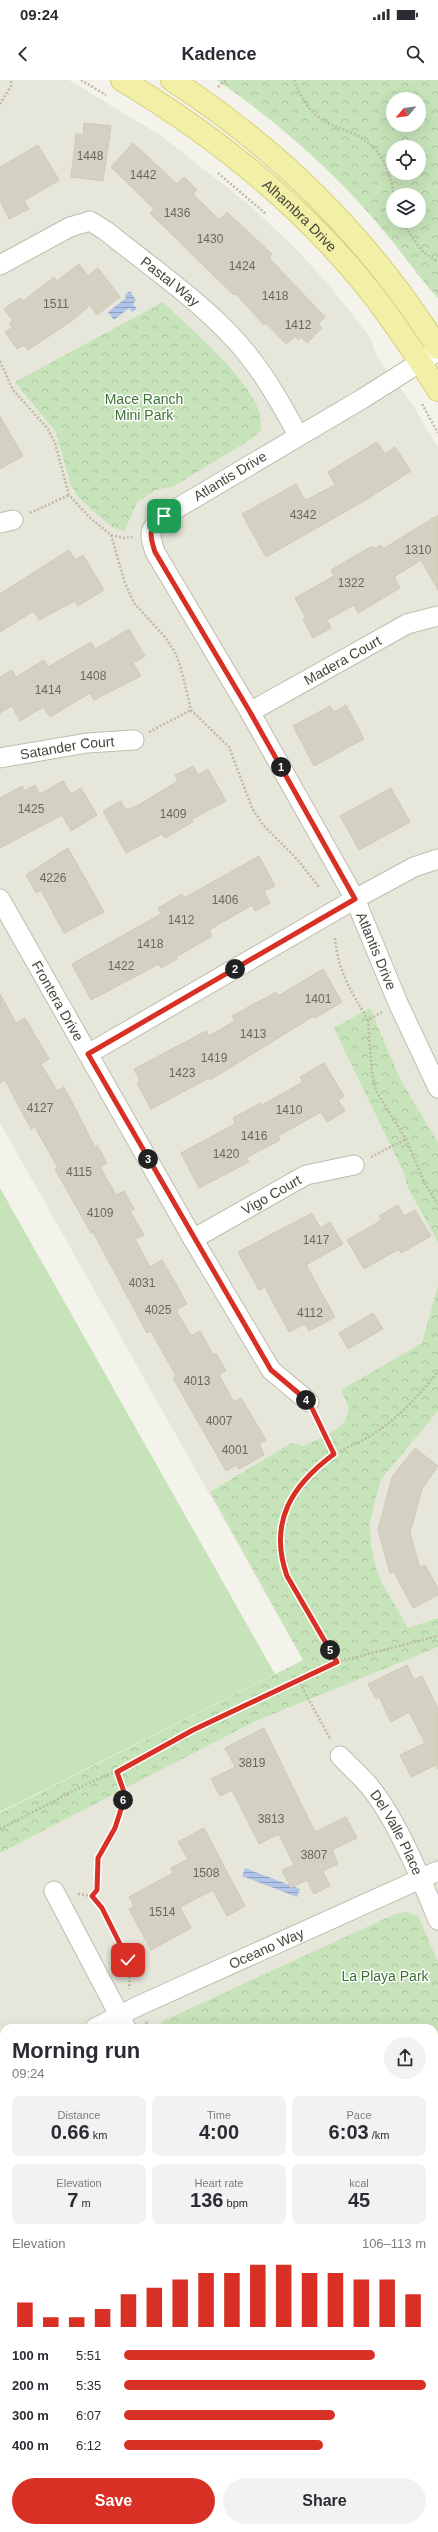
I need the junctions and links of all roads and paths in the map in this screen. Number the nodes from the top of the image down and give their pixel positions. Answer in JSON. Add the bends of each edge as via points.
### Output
{"nodes":[{"id":1,"x":11,"y":80,"type":"edge"},
{"id":2,"x":81,"y":80,"type":"edge"},
{"id":3,"x":172,"y":80,"type":"edge"},
{"id":4,"x":226,"y":80,"type":"edge"},
{"id":5,"x":294,"y":80,"type":"edge"},
{"id":6,"x":218,"y":87,"type":"dead end"},
{"id":7,"x":115,"y":88,"type":"edge"},
{"id":8,"x":0,"y":104,"type":"edge"},
{"id":9,"x":213,"y":169,"type":"dead end"},
{"id":10,"x":392,"y":188,"type":"edge"},
{"id":11,"x":272,"y":219,"type":"dead end"},
{"id":12,"x":406,"y":228,"type":"edge"},
{"id":13,"x":438,"y":262,"type":"edge"},
{"id":14,"x":0,"y":265,"type":"edge"},
{"id":15,"x":432,"y":354,"type":"edge"},
{"id":16,"x":0,"y":361,"type":"edge"},
{"id":17,"x":438,"y":390,"type":"edge"},
{"id":18,"x":421,"y":403,"type":"dead end"},
{"id":19,"x":438,"y":433,"type":"edge"},
{"id":20,"x":298,"y":435,"type":"junction"},
{"id":21,"x":69,"y":495,"type":"junction"},
{"id":22,"x":6,"y":522,"type":"edge"},
{"id":23,"x":111,"y":534,"type":"junction"},
{"id":24,"x":150,"y":536,"type":"junction"},
{"id":25,"x":438,"y":616,"type":"edge"},
{"id":26,"x":192,"y":710,"type":"junction"},
{"id":27,"x":250,"y":712,"type":"junction"},
{"id":28,"x":134,"y":740,"type":"joint"},
{"id":29,"x":0,"y":758,"type":"edge"},
{"id":30,"x":438,"y":859,"type":"edge"},
{"id":31,"x":320,"y":888,"type":"dead end"},
{"id":32,"x":0,"y":899,"type":"edge"},
{"id":33,"x":355,"y":899,"type":"junction"},
{"id":34,"x":335,"y":938,"type":"dead end"},
{"id":35,"x":398,"y":1003,"type":"junction"},
{"id":36,"x":368,"y":1020,"type":"junction"},
{"id":37,"x":88,"y":1054,"type":"junction"},
{"id":38,"x":438,"y":1088,"type":"edge"},
{"id":39,"x":406,"y":1139,"type":"junction"},
{"id":40,"x":354,"y":1165,"type":"joint"},
{"id":41,"x":438,"y":1204,"type":"edge"},
{"id":42,"x":193,"y":1239,"type":"junction"},
{"id":43,"x":438,"y":1371,"type":"edge"},
{"id":44,"x":309,"y":1402,"type":"joint"},
{"id":45,"x":334,"y":1454,"type":"junction"},
{"id":46,"x":438,"y":1636,"type":"edge"},
{"id":47,"x":337,"y":1662,"type":"junction"},
{"id":48,"x":298,"y":1680,"type":"junction"},
{"id":49,"x":340,"y":1756,"type":"joint"},
{"id":50,"x":117,"y":1772,"type":"junction"},
{"id":51,"x":0,"y":1829,"type":"edge"},
{"id":52,"x":438,"y":1871,"type":"edge"},
{"id":53,"x":420,"y":1877,"type":"junction"},
{"id":54,"x":54,"y":1891,"type":"dead end"},
{"id":55,"x":438,"y":1920,"type":"edge"},
{"id":56,"x":128,"y":1988,"type":"dead end"},
{"id":57,"x":123,"y":2022,"type":"edge"}],
"edges":[{"from":1,"to":8,"type":"path"},
{"from":2,"to":7,"type":"path"},
{"from":3,"to":15,"type":"main road","name":"Alhambra Drive","via":[[238,126],[304,183],[353,233],[424,326]]},
{"from":4,"to":6,"type":"path"},
{"from":5,"to":10,"type":"path","via":[[309,108],[319,117],[374,147],[387,165]]},
{"from":7,"to":15,"type":"main road","name":"Alhambra Drive","via":[[181,117],[223,147],[308,222]]},
{"from":9,"to":11,"type":"path"},
{"from":12,"to":13,"type":"path","via":[[422,251]]},
{"from":14,"to":20,"type":"street","name":"Pastal Way","via":[[70,228],[90,221],[106,231],[208,314],[247,354],[276,395]]},
{"from":15,"to":17,"type":"main road","name":"Alhambra Drive"},
{"from":15,"to":20,"type":"street","name":"Atlantis Drive"},
{"from":16,"to":21,"type":"path","via":[[13,390],[48,429],[55,443]]},
{"from":18,"to":19,"type":"path"},
{"from":20,"to":24,"type":"street","name":"Atlantis Drive","via":[[164,516],[154,525]]},
{"from":21,"to":22,"type":"path"},
{"from":21,"to":23,"type":"path","via":[[90,518]]},
{"from":23,"to":24,"type":"path","via":[[124,538]]},
{"from":23,"to":26,"type":"path","via":[[125,583],[134,602],[175,652]]},
{"from":24,"to":27,"type":"street","name":"Atlantis Drive","via":[[155,552]]},
{"from":25,"to":27,"type":"street","name":"Madera Court","via":[[407,624]]},
{"from":26,"to":28,"type":"path"},
{"from":26,"to":31,"type":"path","via":[[229,747],[252,808],[263,825],[296,858]]},
{"from":27,"to":33,"type":"street","name":"Atlantis Drive"},
{"from":28,"to":29,"type":"street","name":"Satander Court","via":[[87,743]]},
{"from":30,"to":33,"type":"street","via":[[414,867]]},
{"from":32,"to":37,"type":"street","name":"Frontera Drive"},
{"from":33,"to":35,"type":"street","name":"Atlantis Drive"},
{"from":33,"to":37,"type":"street"},
{"from":34,"to":36,"type":"path","via":[[341,972]]},
{"from":35,"to":36,"type":"path"},
{"from":35,"to":38,"type":"street","name":"Atlantis Drive"},
{"from":36,"to":39,"type":"path","via":[[372,1074],[376,1091]]},
{"from":37,"to":42,"type":"street","name":"Frontera Drive"},
{"from":39,"to":40,"type":"path"},
{"from":39,"to":41,"type":"path","via":[[425,1184]]},
{"from":40,"to":42,"type":"street","name":"Vigo Court","via":[[306,1175]]},
{"from":42,"to":44,"type":"street","name":"Frontera Drive","via":[[271,1370]]},
{"from":43,"to":45,"type":"path","via":[[427,1386],[396,1416],[365,1439]]},
{"from":44,"to":45,"type":"path"},
{"from":45,"to":47,"type":"path","via":[[299,1485],[288,1503],[281,1525],[280,1545],[287,1576]]},
{"from":46,"to":47,"type":"path"},
{"from":47,"to":48,"type":"path"},
{"from":48,"to":49,"type":"path"},
{"from":48,"to":50,"type":"path","via":[[193,1730]]},
{"from":49,"to":53,"type":"street","name":"Del Valle Place","via":[[369,1786],[382,1804]]},
{"from":50,"to":51,"type":"path","via":[[87,1784]]},
{"from":50,"to":56,"type":"path","via":[[124,1792],[123,1803],[115,1828],[98,1858],[97,1890],[92,1896],[124,1948],[130,1970]]},
{"from":52,"to":53,"type":"street","name":"Oceano Way"},
{"from":53,"to":55,"type":"street","name":"Del Valle Place"},
{"from":53,"to":57,"type":"street","name":"Oceano Way"},
{"from":54,"to":57,"type":"street"}]}
